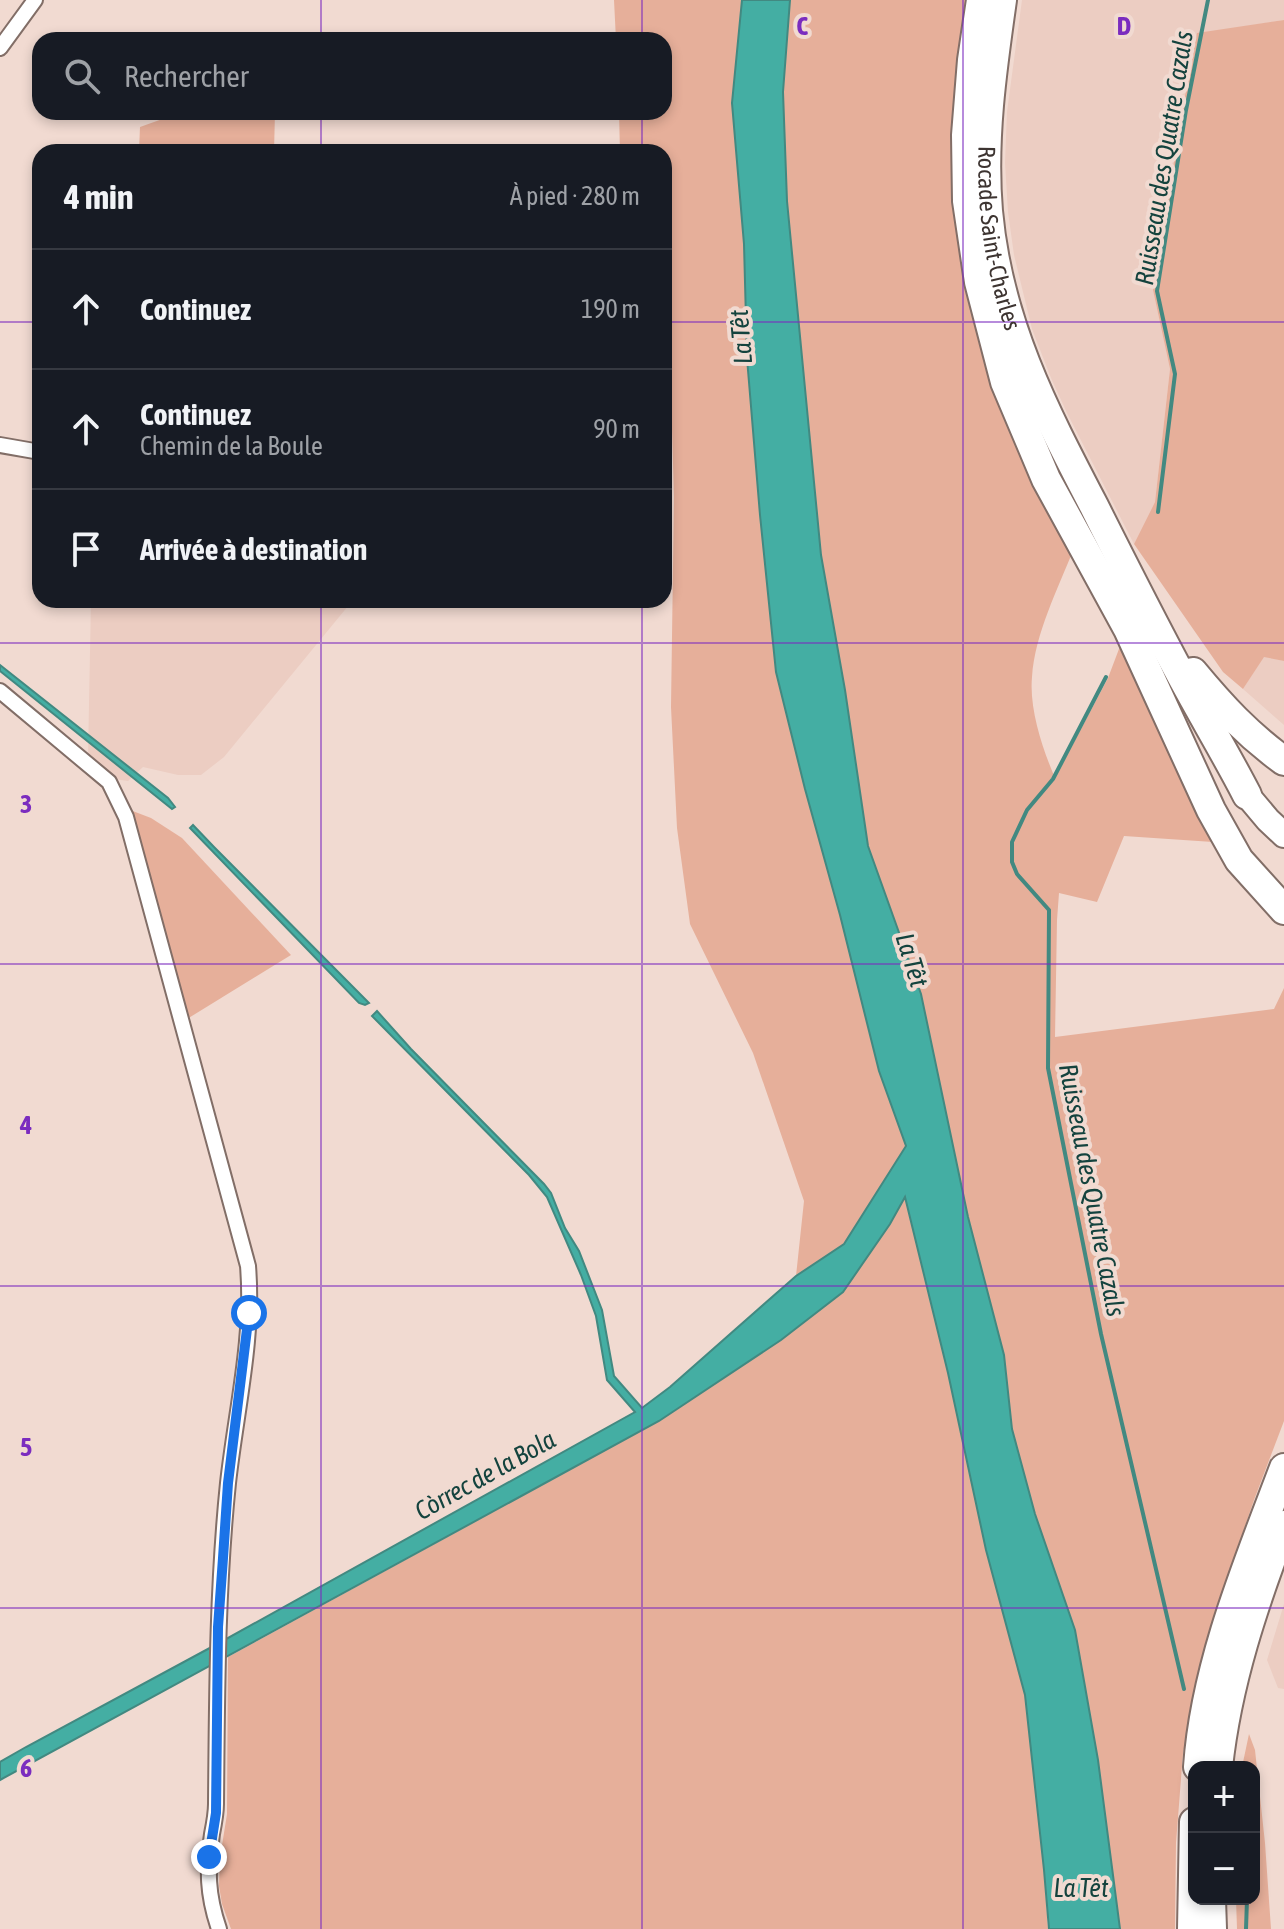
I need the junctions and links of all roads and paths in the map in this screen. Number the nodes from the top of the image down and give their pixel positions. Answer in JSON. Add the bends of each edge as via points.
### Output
{"nodes":[{"id":1,"x":35,"y":0,"type":"edge"},
{"id":2,"x":981,"y":0,"type":"edge"},
{"id":3,"x":1002,"y":0,"type":"edge"},
{"id":4,"x":0,"y":48,"type":"edge"},
{"id":5,"x":988,"y":315,"type":"junction"},
{"id":6,"x":1013,"y":403,"type":"junction"},
{"id":7,"x":0,"y":445,"type":"edge"},
{"id":8,"x":32,"y":451,"type":"edge"},
{"id":9,"x":1071,"y":463,"type":"junction"},
{"id":10,"x":0,"y":691,"type":"edge"},
{"id":11,"x":1284,"y":761,"type":"edge"},
{"id":12,"x":1247,"y":795,"type":"junction"},
{"id":13,"x":1284,"y":835,"type":"edge"},
{"id":14,"x":1284,"y":886,"type":"edge"},
{"id":15,"x":1284,"y":910,"type":"edge"},
{"id":16,"x":1284,"y":1468,"type":"edge"},
{"id":17,"x":1284,"y":1525,"type":"edge"},
{"id":18,"x":1199,"y":1761,"type":"edge"},
{"id":19,"x":1219,"y":1761,"type":"edge"},
{"id":20,"x":1194,"y":1833,"type":"edge"},
{"id":21,"x":1211,"y":1905,"type":"edge"},
{"id":22,"x":219,"y":1929,"type":"edge"},
{"id":23,"x":1192,"y":1929,"type":"edge"},
{"id":24,"x":1212,"y":1929,"type":"edge"}],
"edges":[{"from":1,"to":4,"type":"street"},
{"from":2,"to":5,"type":"highway","name":"Rocade Saint-Charles","via":[[966,135],[967,201]]},
{"from":3,"to":9,"type":"highway","name":"Rocade Saint-Charles","via":[[988,110],[988,214],[1014,335]]},
{"from":5,"to":6,"type":"highway"},
{"from":5,"to":12,"type":"highway","via":[[1013,383],[1083,519],[1221,766]]},
{"from":6,"to":14,"type":"highway","via":[[1171,692],[1242,837]]},
{"from":6,"to":15,"type":"highway","via":[[1046,479],[1128,629],[1211,810],[1239,860]]},
{"from":7,"to":8,"type":"street"},
{"from":9,"to":11,"type":"highway","via":[[1189,667],[1226,712]]},
{"from":9,"to":12,"type":"highway"},
{"from":10,"to":22,"type":"street","via":[[109,782],[126,817],[248,1266],[249,1313],[228,1483],[218,1627],[216,1813],[209,1887]]},
{"from":12,"to":13,"type":"main road"},
{"from":16,"to":18,"type":"highway","via":[[1222,1645]]},
{"from":17,"to":19,"type":"highway","via":[[1234,1674]]},
{"from":20,"to":23,"type":"highway"},
{"from":21,"to":24,"type":"highway"}]}
